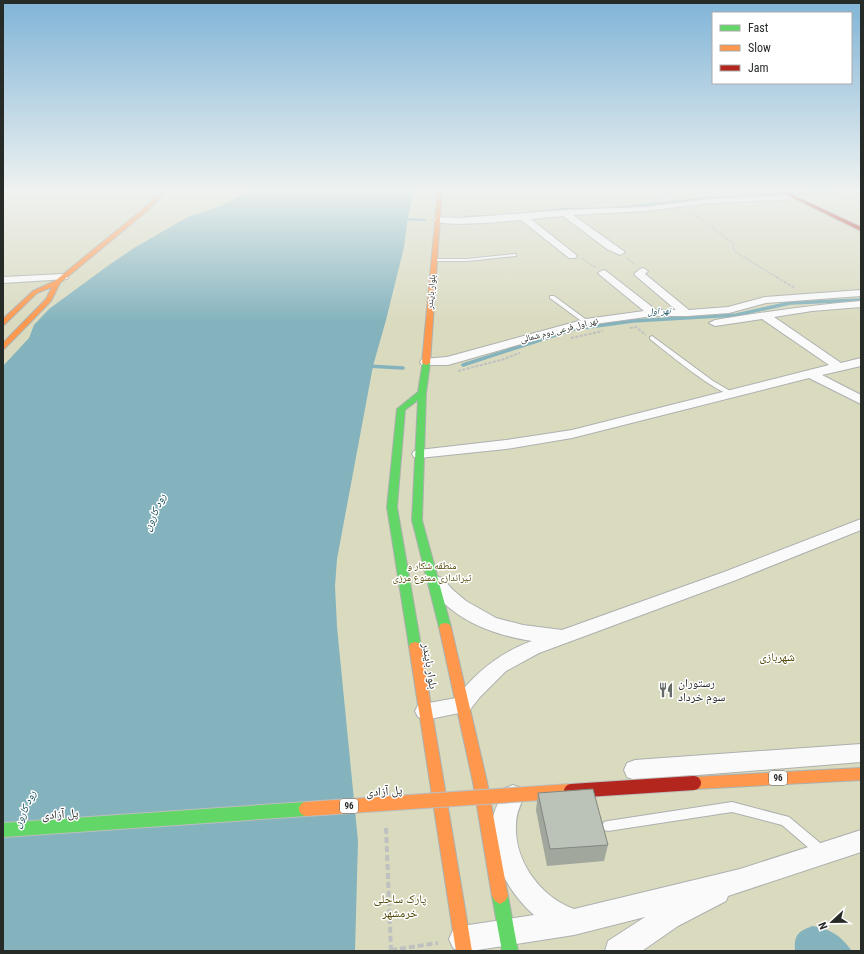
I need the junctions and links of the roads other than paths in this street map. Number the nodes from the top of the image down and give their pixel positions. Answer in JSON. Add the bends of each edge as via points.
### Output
{"nodes":[{"id":1,"x":115,"y":235,"type":"edge"},
{"id":2,"x":436,"y":235,"type":"edge"},
{"id":3,"x":544,"y":235,"type":"edge"},
{"id":4,"x":593,"y":235,"type":"edge"},
{"id":5,"x":620,"y":252,"type":"road end"},
{"id":6,"x":514,"y":255,"type":"dead end"},
{"id":7,"x":572,"y":256,"type":"road end"},
{"id":8,"x":434,"y":260,"type":"junction"},
{"id":9,"x":643,"y":271,"type":"road end"},
{"id":10,"x":603,"y":273,"type":"road end"},
{"id":11,"x":60,"y":279,"type":"junction"},
{"id":12,"x":3,"y":280,"type":"edge"},
{"id":13,"x":861,"y":293,"type":"edge"},
{"id":14,"x":552,"y":297,"type":"dead end"},
{"id":15,"x":861,"y":304,"type":"edge"},
{"id":16,"x":845,"y":306,"type":"junction"},
{"id":17,"x":653,"y":313,"type":"junction"},
{"id":18,"x":687,"y":313,"type":"junction"},
{"id":19,"x":764,"y":315,"type":"junction"},
{"id":20,"x":861,"y":316,"type":"edge"},
{"id":21,"x":586,"y":322,"type":"junction"},
{"id":22,"x":3,"y":323,"type":"edge"},
{"id":23,"x":715,"y":323,"type":"dead end"},
{"id":24,"x":652,"y":338,"type":"road end"},
{"id":25,"x":3,"y":348,"type":"edge"},
{"id":26,"x":426,"y":362,"type":"junction"},
{"id":27,"x":861,"y":362,"type":"edge"},
{"id":28,"x":840,"y":367,"type":"junction"},
{"id":29,"x":809,"y":373,"type":"junction"},
{"id":30,"x":422,"y":393,"type":"junction"},
{"id":31,"x":730,"y":393,"type":"junction"},
{"id":32,"x":861,"y":400,"type":"edge"},
{"id":33,"x":419,"y":454,"type":"junction"},
{"id":34,"x":861,"y":524,"type":"edge"},
{"id":35,"x":430,"y":572,"type":"junction"},
{"id":36,"x":568,"y":635,"type":"junction"},
{"id":37,"x":462,"y":705,"type":"junction"},
{"id":38,"x":425,"y":711,"type":"junction"},
{"id":39,"x":861,"y":753,"type":"edge"},
{"id":40,"x":861,"y":774,"type":"edge"},
{"id":41,"x":528,"y":778,"type":"junction"},
{"id":42,"x":480,"y":782,"type":"junction"},
{"id":43,"x":608,"y":826,"type":"dead end"},
{"id":44,"x":3,"y":830,"type":"edge"},
{"id":45,"x":861,"y":841,"type":"edge"},
{"id":46,"x":824,"y":854,"type":"junction"},
{"id":47,"x":740,"y":880,"type":"junction"},
{"id":48,"x":574,"y":922,"type":"junction"},
{"id":49,"x":508,"y":942,"type":"edge"},
{"id":50,"x":463,"y":945,"type":"edge"},
{"id":51,"x":618,"y":951,"type":"edge"}],
"edges":[{"from":1,"to":11,"type":"street"},
{"from":2,"to":8,"type":"street","name":"بلوار بایندر"},
{"from":3,"to":7,"type":"street"},
{"from":4,"to":5,"type":"street"},
{"from":6,"to":8,"type":"lane","via":[[467,260]]},
{"from":8,"to":26,"type":"street","name":"بلوار بایندر"},
{"from":9,"to":18,"type":"street","via":[[639,274]]},
{"from":10,"to":17,"type":"street"},
{"from":11,"to":12,"type":"street"},
{"from":11,"to":22,"type":"street","via":[[35,292]]},
{"from":11,"to":25,"type":"street","via":[[49,300]]},
{"from":13,"to":18,"type":"street","name":"نهر اول فرعی دوم شمالی","via":[[765,300],[729,310]]},
{"from":14,"to":21,"type":"lane"},
{"from":15,"to":16,"type":"street"},
{"from":16,"to":19,"type":"street"},
{"from":16,"to":20,"type":"street"},
{"from":17,"to":18,"type":"street","name":"نهر اول فرعی دوم شمالی"},
{"from":17,"to":21,"type":"street","name":"نهر اول فرعی دوم شمالی"},
{"from":19,"to":23,"type":"street"},
{"from":19,"to":28,"type":"street"},
{"from":21,"to":26,"type":"street","name":"نهر اول فرعی دوم شمالی","via":[[448,361]]},
{"from":24,"to":31,"type":"lane"},
{"from":26,"to":30,"type":"street","name":"بلوار بایندر"},
{"from":27,"to":28,"type":"street"},
{"from":28,"to":29,"type":"street"},
{"from":29,"to":31,"type":"street"},
{"from":29,"to":32,"type":"street"},
{"from":30,"to":33,"type":"street","name":"بلوار بایندر"},
{"from":30,"to":38,"type":"street","name":"بلوار بایندر","via":[[401,409],[392,506]]},
{"from":31,"to":33,"type":"street","via":[[592,429],[500,446]]},
{"from":33,"to":35,"type":"street","name":"بلوار بایندر","via":[[417,520]]},
{"from":34,"to":36,"type":"street","via":[[730,576]]},
{"from":35,"to":36,"type":"street","via":[[446,594],[485,620],[522,632]]},
{"from":35,"to":37,"type":"street","name":"بلوار بایندر"},
{"from":36,"to":37,"type":"street","via":[[532,648],[499,666]]},
{"from":37,"to":38,"type":"street"},
{"from":37,"to":42,"type":"street","name":"بلوار بایندر"},
{"from":38,"to":50,"type":"street","name":"بلوار بایندر"},
{"from":39,"to":41,"type":"street"},
{"from":40,"to":44,"type":"street","name":"پل آزادی","number":"96","bridge":true},
{"from":41,"to":42,"type":"street"},
{"from":41,"to":48,"type":"street","via":[[514,794],[506,814],[504,829],[509,861],[528,892],[541,905]]},
{"from":42,"to":49,"type":"street","name":"بلوار بایندر"},
{"from":43,"to":46,"type":"lane","via":[[732,807],[785,821]]},
{"from":45,"to":46,"type":"street"},
{"from":46,"to":47,"type":"street"},
{"from":47,"to":48,"type":"street"},
{"from":47,"to":51,"type":"street","via":[[669,917]]},
{"from":48,"to":49,"type":"street"},
{"from":49,"to":50,"type":"street"}]}
